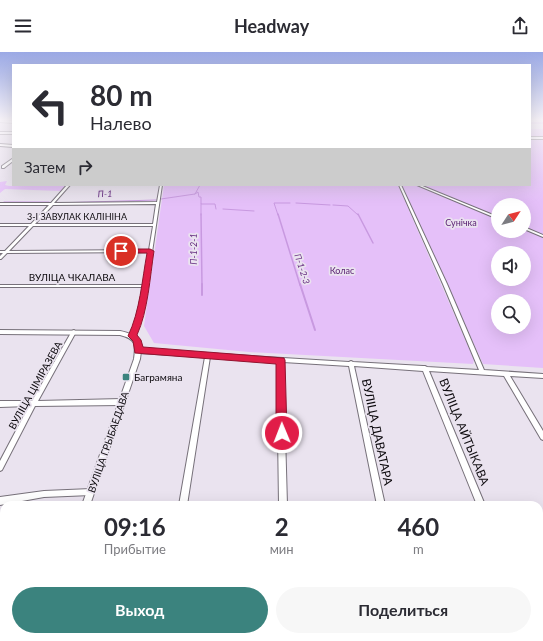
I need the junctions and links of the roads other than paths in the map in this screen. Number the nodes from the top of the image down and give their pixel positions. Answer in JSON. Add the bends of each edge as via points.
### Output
{"nodes":[{"id":1,"x":12,"y":161,"type":"edge"},
{"id":2,"x":3,"y":167,"type":"dead end"},
{"id":3,"x":68,"y":186,"type":"edge"},
{"id":4,"x":161,"y":186,"type":"edge"},
{"id":5,"x":400,"y":186,"type":"edge"},
{"id":6,"x":420,"y":186,"type":"edge"},
{"id":7,"x":0,"y":204,"type":"edge"},
{"id":8,"x":51,"y":204,"type":"junction"},
{"id":9,"x":158,"y":204,"type":"junction"},
{"id":10,"x":491,"y":215,"type":"edge"},
{"id":11,"x":154,"y":224,"type":"junction"},
{"id":12,"x":0,"y":225,"type":"edge"},
{"id":13,"x":32,"y":225,"type":"junction"},
{"id":14,"x":531,"y":231,"type":"edge"},
{"id":15,"x":543,"y":236,"type":"edge"},
{"id":16,"x":150,"y":251,"type":"junction"},
{"id":17,"x":0,"y":252,"type":"edge"},
{"id":18,"x":6,"y":252,"type":"junction"},
{"id":19,"x":0,"y":258,"type":"edge"},
{"id":20,"x":0,"y":286,"type":"edge"},
{"id":21,"x":145,"y":286,"type":"junction"},
{"id":22,"x":0,"y":332,"type":"edge"},
{"id":23,"x":74,"y":332,"type":"junction"},
{"id":24,"x":132,"y":336,"type":"junction"},
{"id":25,"x":138,"y":351,"type":"junction"},
{"id":26,"x":208,"y":355,"type":"junction"},
{"id":27,"x":280,"y":360,"type":"junction"},
{"id":28,"x":350,"y":363,"type":"junction"},
{"id":29,"x":425,"y":368,"type":"junction"},
{"id":30,"x":482,"y":371,"type":"junction"},
{"id":31,"x":506,"y":374,"type":"junction"},
{"id":32,"x":543,"y":376,"type":"edge"},
{"id":33,"x":122,"y":402,"type":"junction"},
{"id":34,"x":34,"y":403,"type":"junction"},
{"id":35,"x":0,"y":404,"type":"edge"},
{"id":36,"x":543,"y":437,"type":"edge"},
{"id":37,"x":0,"y":468,"type":"edge"},
{"id":38,"x":91,"y":492,"type":"junction"},
{"id":39,"x":0,"y":501,"type":"edge"},
{"id":40,"x":88,"y":501,"type":"edge"},
{"id":41,"x":184,"y":501,"type":"edge"},
{"id":42,"x":283,"y":501,"type":"edge"},
{"id":43,"x":380,"y":501,"type":"edge"},
{"id":44,"x":479,"y":501,"type":"edge"},
{"id":45,"x":213,"y":641,"type":"edge"},
{"id":46,"x":286,"y":641,"type":"edge"},
{"id":47,"x":306,"y":641,"type":"edge"}],
"edges":[{"from":1,"to":2,"type":"street"},
{"from":3,"to":8,"type":"street"},
{"from":4,"to":9,"type":"street"},
{"from":5,"to":30,"type":"street"},
{"from":6,"to":10,"type":"street"},
{"from":7,"to":8,"type":"street"},
{"from":8,"to":9,"type":"street"},
{"from":8,"to":13,"type":"street"},
{"from":9,"to":11,"type":"street"},
{"from":11,"to":13,"type":"street","name":"3-І ЗАВУЛАК КАЛІНІНА"},
{"from":11,"to":16,"type":"street"},
{"from":12,"to":13,"type":"street","name":"3-І ЗАВУЛАК КАЛІНІНА"},
{"from":13,"to":18,"type":"street"},
{"from":14,"to":15,"type":"street"},
{"from":16,"to":18,"type":"street"},
{"from":16,"to":21,"type":"street"},
{"from":17,"to":18,"type":"street"},
{"from":18,"to":19,"type":"street"},
{"from":20,"to":21,"type":"street","name":"ВУЛІЦА ЧКАЛАВА"},
{"from":21,"to":24,"type":"street"},
{"from":22,"to":23,"type":"street"},
{"from":23,"to":24,"type":"street","via":[[120,333]]},
{"from":23,"to":34,"type":"street","name":"ВУЛІЦА ЦІМІРАЗЕВА"},
{"from":24,"to":25,"type":"street","via":[[139,345]]},
{"from":25,"to":26,"type":"street"},
{"from":25,"to":33,"type":"street","name":"ВУЛІЦА ГРЫБАЕДАВА"},
{"from":26,"to":27,"type":"street"},
{"from":26,"to":41,"type":"street"},
{"from":27,"to":28,"type":"street"},
{"from":27,"to":42,"type":"street"},
{"from":28,"to":29,"type":"street"},
{"from":28,"to":43,"type":"street","name":"ВУЛІЦА ДАВАТАРА"},
{"from":29,"to":30,"type":"street"},
{"from":29,"to":44,"type":"street","name":"ВУЛІЦА АЙТЫКАВА"},
{"from":30,"to":31,"type":"street"},
{"from":31,"to":32,"type":"street"},
{"from":31,"to":36,"type":"street"},
{"from":33,"to":34,"type":"street"},
{"from":33,"to":38,"type":"street","name":"ВУЛІЦА ГРЫБАЕДАВА"},
{"from":34,"to":35,"type":"street"},
{"from":34,"to":37,"type":"street","name":"ВУЛІЦА ЦІМІРАЗЕВА"},
{"from":38,"to":39,"type":"street","via":[[44,494]]},
{"from":38,"to":40,"type":"street","name":"ВУЛІЦА ГРЫБАЕДАВА"},
{"from":45,"to":46,"type":"street"},
{"from":46,"to":47,"type":"street"}]}
